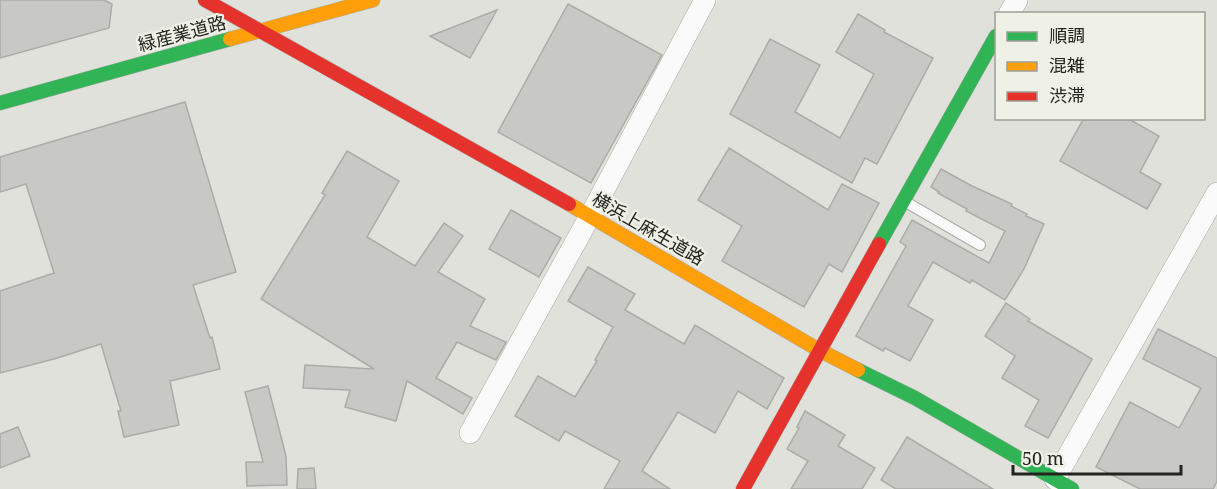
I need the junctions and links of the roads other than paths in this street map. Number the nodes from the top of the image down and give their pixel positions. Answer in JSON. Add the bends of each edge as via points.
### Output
{"nodes":[{"id":1,"x":205,"y":0,"type":"edge"},
{"id":2,"x":373,"y":0,"type":"edge"},
{"id":3,"x":705,"y":0,"type":"edge"},
{"id":4,"x":262,"y":31,"type":"junction"},
{"id":5,"x":995,"y":38,"type":"edge"},
{"id":6,"x":0,"y":103,"type":"edge"},
{"id":7,"x":1217,"y":193,"type":"edge"},
{"id":8,"x":904,"y":201,"type":"junction"},
{"id":9,"x":590,"y":216,"type":"junction"},
{"id":10,"x":980,"y":245,"type":"dead end"},
{"id":11,"x":819,"y":350,"type":"junction"},
{"id":12,"x":470,"y":433,"type":"dead end"},
{"id":13,"x":1063,"y":484,"type":"edge"},
{"id":14,"x":743,"y":489,"type":"edge"}],
"edges":[{"from":1,"to":4,"type":"main road","name":"横浜上麻生道路"},
{"from":2,"to":4,"type":"main road","name":"緑産業道路"},
{"from":3,"to":9,"type":"street"},
{"from":4,"to":6,"type":"main road","name":"緑産業道路"},
{"from":4,"to":9,"type":"main road","name":"横浜上麻生道路"},
{"from":5,"to":8,"type":"main road"},
{"from":7,"to":13,"type":"street"},
{"from":8,"to":10,"type":"lane"},
{"from":8,"to":11,"type":"main road"},
{"from":9,"to":11,"type":"main road","name":"横浜上麻生道路"},
{"from":9,"to":12,"type":"street"},
{"from":11,"to":13,"type":"main road","name":"横浜上麻生道路","via":[[915,398]]},
{"from":11,"to":14,"type":"main road"}]}
